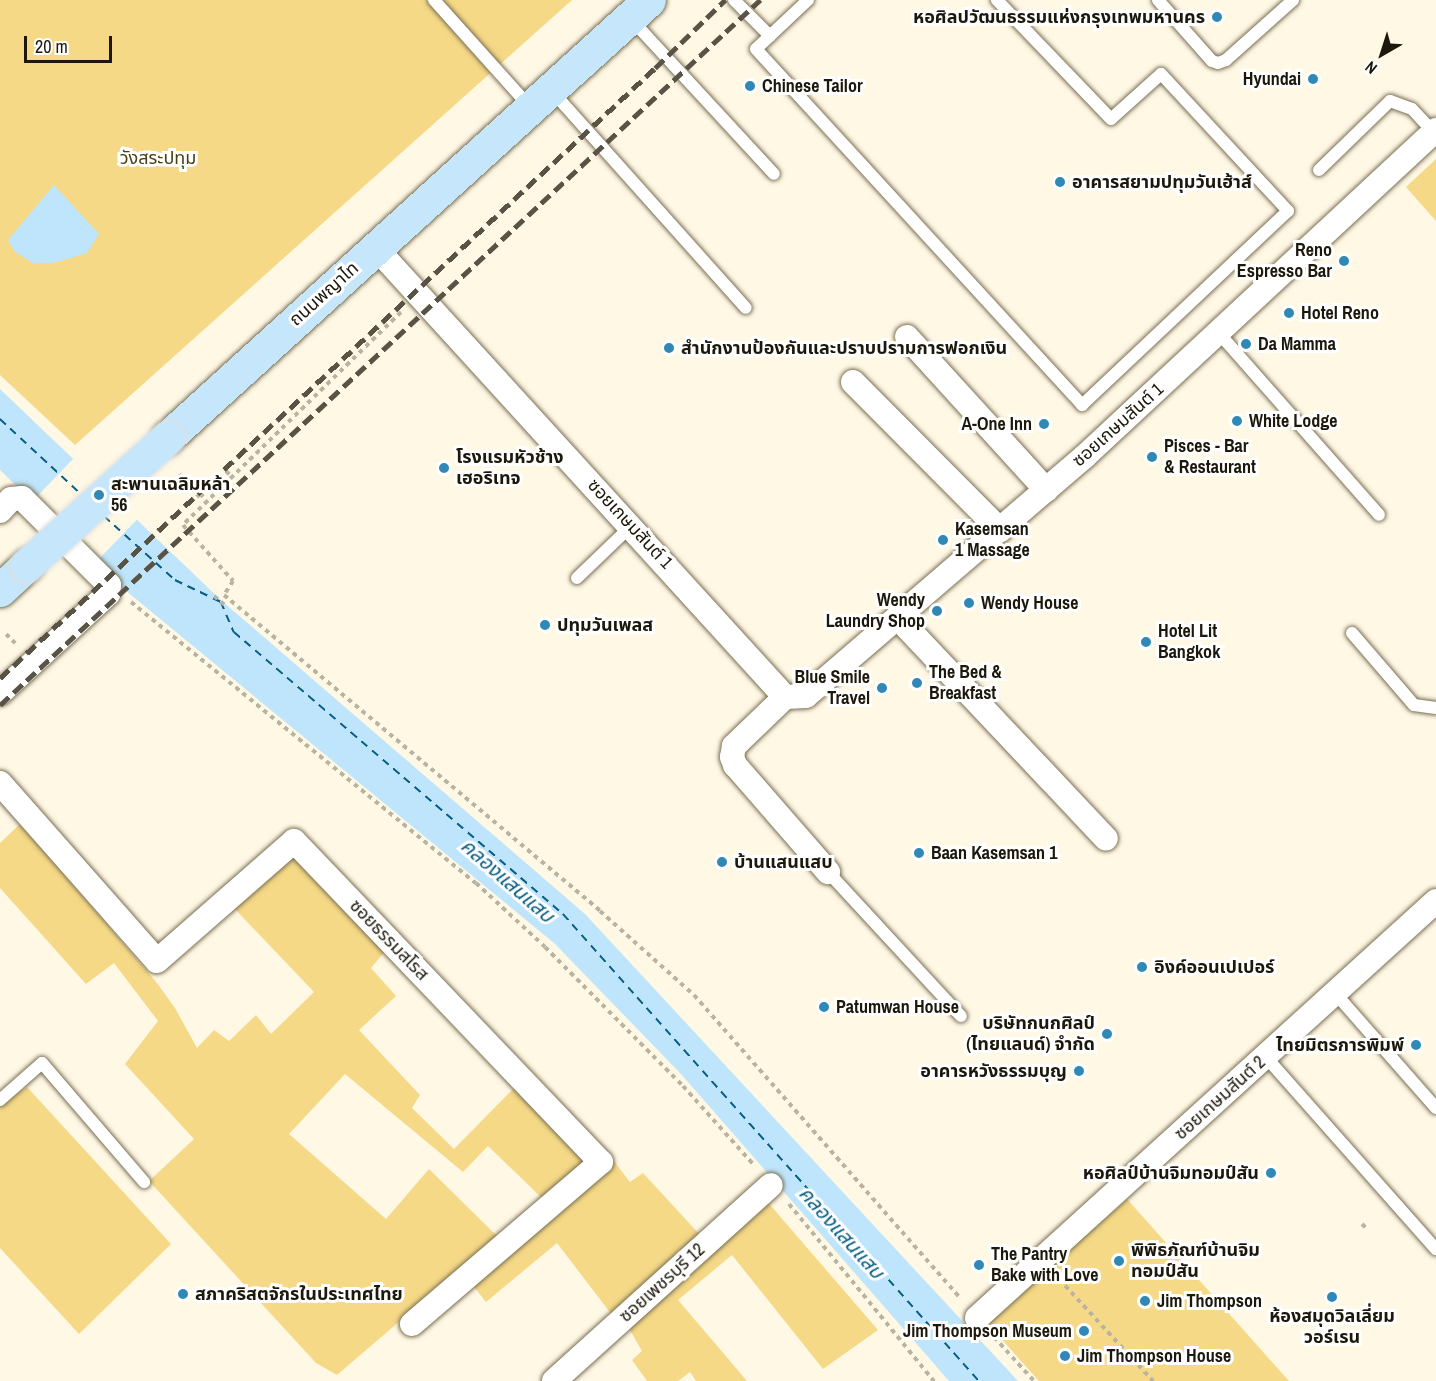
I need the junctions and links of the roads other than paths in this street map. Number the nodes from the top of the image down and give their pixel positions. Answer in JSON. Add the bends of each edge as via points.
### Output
{"nodes":[{"id":1,"x":434,"y":0,"type":"edge"},
{"id":2,"x":734,"y":0,"type":"edge"},
{"id":3,"x":807,"y":0,"type":"edge"},
{"id":4,"x":997,"y":0,"type":"edge"},
{"id":5,"x":1158,"y":0,"type":"edge"},
{"id":6,"x":1293,"y":0,"type":"edge"},
{"id":7,"x":639,"y":9,"type":"edge"},
{"id":8,"x":770,"y":36,"type":"junction"},
{"id":9,"x":540,"y":98,"type":"junction"},
{"id":10,"x":1435,"y":131,"type":"edge"},
{"id":11,"x":1318,"y":170,"type":"dead end"},
{"id":12,"x":774,"y":174,"type":"dead end"},
{"id":13,"x":375,"y":247,"type":"junction"},
{"id":14,"x":746,"y":308,"type":"dead end"},
{"id":15,"x":1217,"y":331,"type":"junction"},
{"id":16,"x":907,"y":337,"type":"dead end"},
{"id":17,"x":853,"y":382,"type":"dead end"},
{"id":18,"x":1046,"y":490,"type":"junction"},
{"id":19,"x":0,"y":511,"type":"edge"},
{"id":20,"x":1379,"y":515,"type":"dead end"},
{"id":21,"x":631,"y":526,"type":"junction"},
{"id":22,"x":1000,"y":530,"type":"junction"},
{"id":23,"x":577,"y":578,"type":"dead end"},
{"id":24,"x":0,"y":590,"type":"edge"},
{"id":25,"x":898,"y":618,"type":"junction"},
{"id":26,"x":1352,"y":633,"type":"dead end"},
{"id":27,"x":0,"y":693,"type":"edge"},
{"id":28,"x":785,"y":697,"type":"junction"},
{"id":29,"x":1436,"y":708,"type":"edge"},
{"id":30,"x":0,"y":783,"type":"edge"},
{"id":31,"x":1106,"y":839,"type":"dead end"},
{"id":32,"x":828,"y":872,"type":"joint"},
{"id":33,"x":1436,"y":901,"type":"edge"},
{"id":34,"x":1335,"y":993,"type":"junction"},
{"id":35,"x":961,"y":1016,"type":"dead end"},
{"id":36,"x":1265,"y":1056,"type":"junction"},
{"id":37,"x":0,"y":1100,"type":"edge"},
{"id":38,"x":1436,"y":1108,"type":"edge"},
{"id":39,"x":144,"y":1182,"type":"dead end"},
{"id":40,"x":771,"y":1185,"type":"road end"},
{"id":41,"x":1436,"y":1249,"type":"edge"},
{"id":42,"x":977,"y":1318,"type":"road end"},
{"id":43,"x":412,"y":1324,"type":"dead end"},
{"id":44,"x":554,"y":1381,"type":"edge"}],
"edges":[{"from":1,"to":9,"type":"lane"},
{"from":2,"to":8,"type":"lane"},
{"from":3,"to":8,"type":"lane"},
{"from":4,"to":8,"type":"lane","via":[[1111,119],[1161,74],[1288,211],[1082,405],[756,49]]},
{"from":5,"to":6,"type":"lane","via":[[1218,63]]},
{"from":7,"to":9,"type":"main road","name":"ถนนพญาไท"},
{"from":7,"to":12,"type":"lane"},
{"from":9,"to":13,"type":"main road","name":"ถนนพญาไท"},
{"from":9,"to":14,"type":"lane"},
{"from":10,"to":11,"type":"lane","via":[[1412,109],[1390,101]]},
{"from":10,"to":15,"type":"street","name":"ซอยเกษมสันต์ 1"},
{"from":13,"to":21,"type":"street","name":"ซอยเกษมสันต์ 1"},
{"from":13,"to":24,"type":"main road","name":"ถนนพญาไท","bridge":true},
{"from":15,"to":18,"type":"street","name":"ซอยเกษมสันต์ 1"},
{"from":15,"to":20,"type":"lane"},
{"from":16,"to":18,"type":"street"},
{"from":17,"to":22,"type":"street"},
{"from":18,"to":22,"type":"street","name":"ซอยเกษมสันต์ 1"},
{"from":19,"to":27,"type":"street","via":[[10,499],[22,498],[109,585],[108,594]]},
{"from":21,"to":23,"type":"lane"},
{"from":21,"to":28,"type":"street","name":"ซอยเกษมสันต์ 1"},
{"from":22,"to":25,"type":"street","name":"ซอยเกษมสันต์ 1"},
{"from":25,"to":28,"type":"street","name":"ซอยเกษมสันต์ 1","via":[[806,696]]},
{"from":25,"to":31,"type":"street"},
{"from":26,"to":29,"type":"lane","via":[[1414,705]]},
{"from":28,"to":32,"type":"street","via":[[734,746],[732,757]]},
{"from":30,"to":43,"type":"street","name":"ซอยธรรมสโรส","via":[[157,961],[294,841],[601,1162]]},
{"from":32,"to":35,"type":"lane"},
{"from":33,"to":34,"type":"street","name":"ซอยเกษมสันต์ 2"},
{"from":34,"to":36,"type":"street","name":"ซอยเกษมสันต์ 2"},
{"from":34,"to":38,"type":"lane"},
{"from":36,"to":41,"type":"lane"},
{"from":36,"to":42,"type":"street","name":"ซอยเกษมสันต์ 2"},
{"from":37,"to":39,"type":"lane","via":[[42,1063]]},
{"from":40,"to":44,"type":"street","name":"ซอยเพชรบุรี 12"}]}
